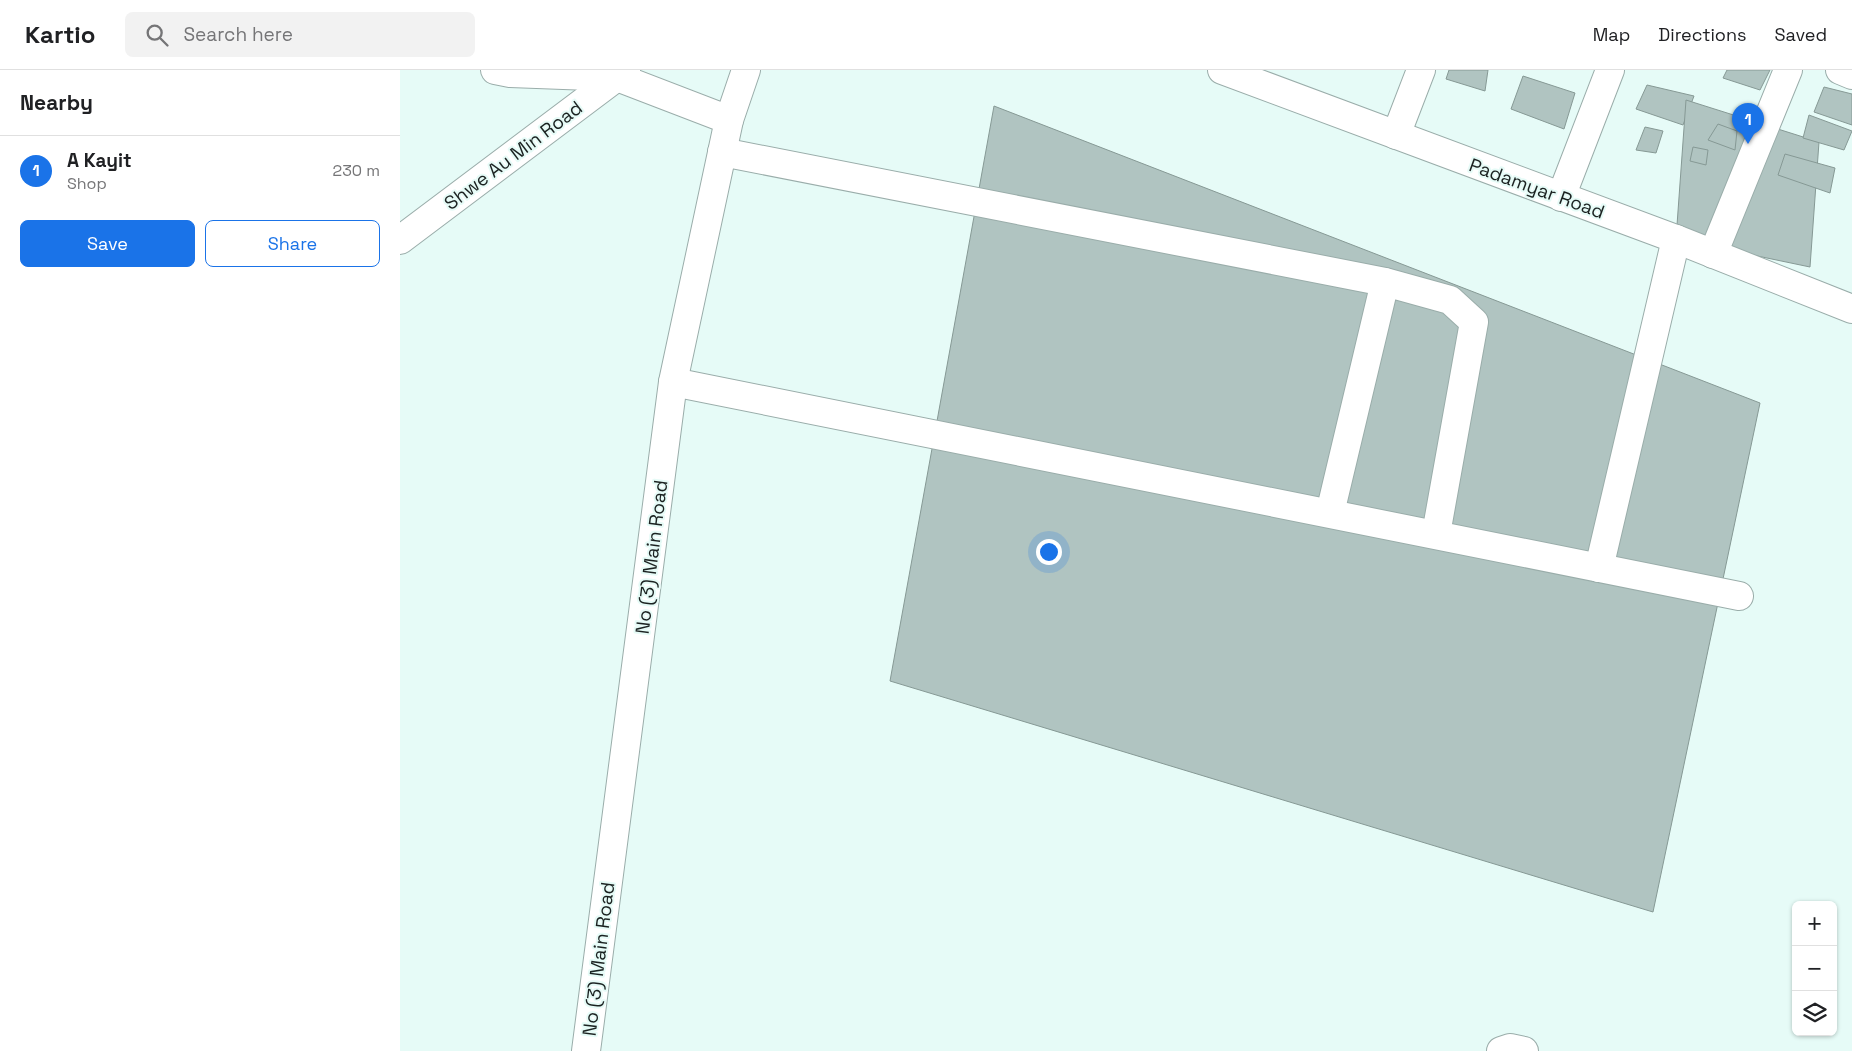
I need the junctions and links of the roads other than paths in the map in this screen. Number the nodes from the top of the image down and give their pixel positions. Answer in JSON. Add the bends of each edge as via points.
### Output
{"nodes":[{"id":1,"x":495,"y":70,"type":"edge"},
{"id":2,"x":746,"y":70,"type":"edge"},
{"id":3,"x":1222,"y":70,"type":"edge"},
{"id":4,"x":1421,"y":70,"type":"edge"},
{"id":5,"x":1610,"y":70,"type":"edge"},
{"id":6,"x":1788,"y":70,"type":"edge"},
{"id":7,"x":1840,"y":70,"type":"edge"},
{"id":8,"x":621,"y":74,"type":"edge"},
{"id":9,"x":1852,"y":75,"type":"edge"},
{"id":10,"x":729,"y":120,"type":"junction"},
{"id":11,"x":1396,"y":135,"type":"junction"},
{"id":12,"x":722,"y":152,"type":"junction"},
{"id":13,"x":1561,"y":197,"type":"junction"},
{"id":14,"x":1676,"y":239,"type":"junction"},
{"id":15,"x":400,"y":240,"type":"edge"},
{"id":16,"x":1713,"y":254,"type":"junction"},
{"id":17,"x":1385,"y":282,"type":"junction"},
{"id":18,"x":1852,"y":309,"type":"edge"},
{"id":19,"x":674,"y":382,"type":"junction"},
{"id":20,"x":1330,"y":512,"type":"junction"},
{"id":21,"x":1436,"y":534,"type":"junction"},
{"id":22,"x":1599,"y":568,"type":"junction"},
{"id":23,"x":1739,"y":596,"type":"dead end"},
{"id":24,"x":586,"y":1051,"type":"edge"},
{"id":25,"x":1501,"y":1051,"type":"edge"},
{"id":26,"x":1524,"y":1051,"type":"edge"}],
"edges":[{"from":1,"to":8,"type":"street","via":[[510,73]]},
{"from":2,"to":10,"type":"street","name":"No (3) Main Road"},
{"from":3,"to":11,"type":"street","name":"Padamyar Road"},
{"from":4,"to":11,"type":"street"},
{"from":5,"to":13,"type":"street"},
{"from":6,"to":16,"type":"street"},
{"from":7,"to":9,"type":"street"},
{"from":8,"to":10,"type":"street"},
{"from":8,"to":15,"type":"street","name":"Shwe Au Min Road"},
{"from":10,"to":12,"type":"street","name":"No (3) Main Road"},
{"from":11,"to":13,"type":"street","name":"Padamyar Road"},
{"from":12,"to":17,"type":"street"},
{"from":12,"to":19,"type":"street","name":"No (3) Main Road"},
{"from":13,"to":14,"type":"street","name":"Padamyar Road"},
{"from":14,"to":16,"type":"street","name":"Padamyar Road"},
{"from":14,"to":22,"type":"street"},
{"from":16,"to":18,"type":"street","name":"Padamyar Road"},
{"from":17,"to":20,"type":"street"},
{"from":17,"to":21,"type":"street","via":[[1450,300],[1474,322]]},
{"from":19,"to":20,"type":"street"},
{"from":19,"to":24,"type":"street","name":"No (3) Main Road"},
{"from":20,"to":21,"type":"street"},
{"from":21,"to":22,"type":"street"},
{"from":22,"to":23,"type":"street"},
{"from":25,"to":26,"type":"street","via":[[1510,1048]]}]}
